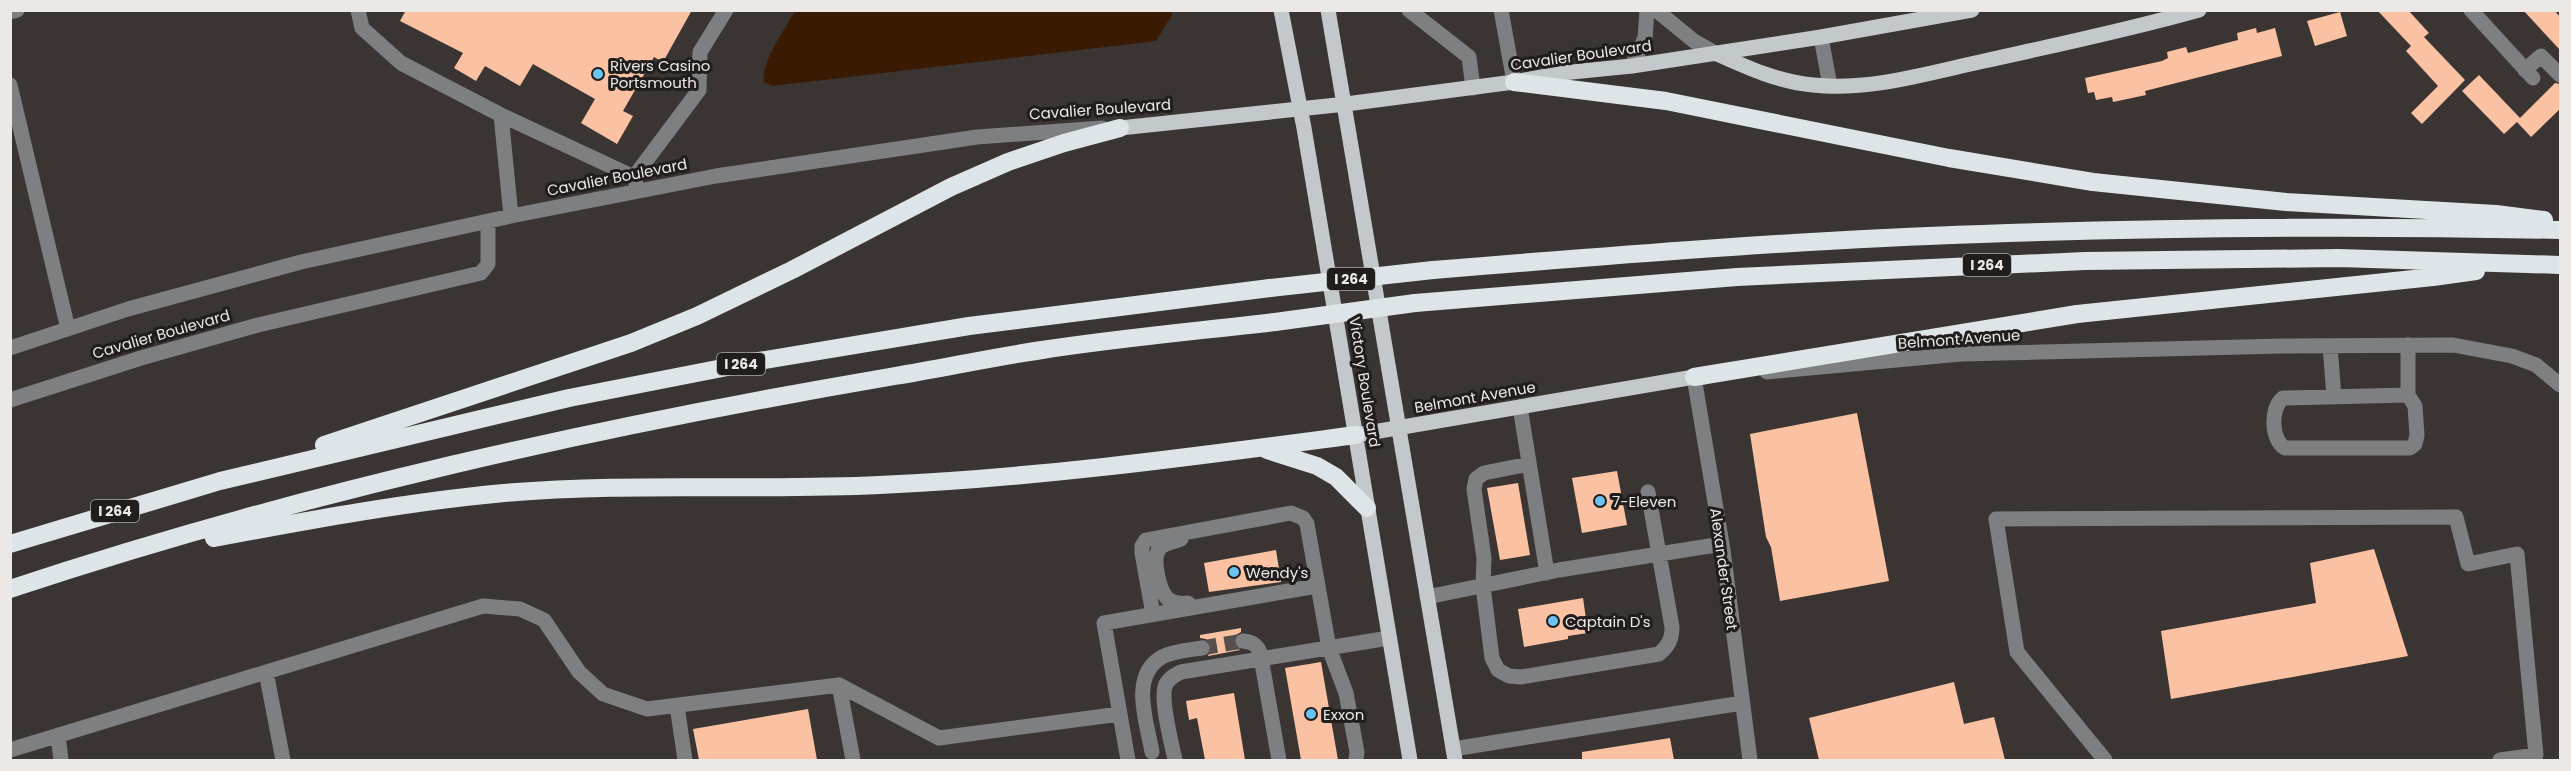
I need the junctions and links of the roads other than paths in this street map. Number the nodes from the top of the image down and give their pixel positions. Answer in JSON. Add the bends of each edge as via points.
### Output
{"nodes":[{"id":1,"x":17,"y":10,"type":"edge"},
{"id":2,"x":358,"y":10,"type":"edge"},
{"id":3,"x":726,"y":10,"type":"edge"},
{"id":4,"x":1281,"y":10,"type":"edge"},
{"id":5,"x":1328,"y":10,"type":"edge"},
{"id":6,"x":1409,"y":10,"type":"edge"},
{"id":7,"x":1501,"y":10,"type":"edge"},
{"id":8,"x":1647,"y":10,"type":"edge"},
{"id":9,"x":1656,"y":10,"type":"edge"},
{"id":10,"x":1972,"y":10,"type":"edge"},
{"id":11,"x":2199,"y":10,"type":"edge"},
{"id":12,"x":2470,"y":10,"type":"edge"},
{"id":13,"x":10,"y":12,"type":"edge"},
{"id":14,"x":1821,"y":38,"type":"junction"},
{"id":15,"x":1717,"y":54,"type":"junction"},
{"id":16,"x":1632,"y":66,"type":"junction"},
{"id":17,"x":2560,"y":75,"type":"edge"},
{"id":18,"x":1514,"y":82,"type":"junction"},
{"id":19,"x":10,"y":85,"type":"edge"},
{"id":20,"x":1830,"y":86,"type":"junction"},
{"id":21,"x":1473,"y":88,"type":"junction"},
{"id":22,"x":1346,"y":104,"type":"junction"},
{"id":23,"x":1300,"y":109,"type":"junction"},
{"id":24,"x":501,"y":115,"type":"junction"},
{"id":25,"x":1120,"y":128,"type":"junction"},
{"id":26,"x":636,"y":184,"type":"junction"},
{"id":27,"x":511,"y":216,"type":"junction"},
{"id":28,"x":2560,"y":221,"type":"edge"},
{"id":29,"x":488,"y":222,"type":"junction"},
{"id":30,"x":2560,"y":230,"type":"edge"},
{"id":31,"x":2523,"y":264,"type":"junction"},
{"id":32,"x":2560,"y":265,"type":"edge"},
{"id":33,"x":68,"y":329,"type":"junction"},
{"id":34,"x":2408,"y":345,"type":"junction"},
{"id":35,"x":2330,"y":346,"type":"junction"},
{"id":36,"x":10,"y":348,"type":"edge"},
{"id":37,"x":2555,"y":374,"type":"edge"},
{"id":38,"x":1694,"y":377,"type":"junction"},
{"id":39,"x":2560,"y":385,"type":"edge"},
{"id":40,"x":2408,"y":395,"type":"junction"},
{"id":41,"x":2334,"y":397,"type":"junction"},
{"id":42,"x":10,"y":400,"type":"edge"},
{"id":43,"x":1520,"y":407,"type":"junction"},
{"id":44,"x":1398,"y":428,"type":"junction"},
{"id":45,"x":1356,"y":435,"type":"junction"},
{"id":46,"x":1259,"y":448,"type":"junction"},
{"id":47,"x":1529,"y":464,"type":"junction"},
{"id":48,"x":220,"y":481,"type":"junction"},
{"id":49,"x":1648,"y":492,"type":"dead end"},
{"id":50,"x":1367,"y":508,"type":"junction"},
{"id":51,"x":1227,"y":524,"type":"junction"},
{"id":52,"x":10,"y":544,"type":"edge"},
{"id":53,"x":1722,"y":544,"type":"junction"},
{"id":54,"x":1658,"y":554,"type":"junction"},
{"id":55,"x":111,"y":556,"type":"junction"},
{"id":56,"x":1546,"y":573,"type":"junction"},
{"id":57,"x":1317,"y":586,"type":"junction"},
{"id":58,"x":1483,"y":586,"type":"junction"},
{"id":59,"x":10,"y":589,"type":"edge"},
{"id":60,"x":1277,"y":593,"type":"junction"},
{"id":61,"x":1427,"y":597,"type":"junction"},
{"id":62,"x":1153,"y":614,"type":"junction"},
{"id":63,"x":1389,"y":638,"type":"junction"},
{"id":64,"x":1243,"y":641,"type":"dead end"},
{"id":65,"x":1202,"y":648,"type":"tunnel mouth"},
{"id":66,"x":1329,"y":648,"type":"junction"},
{"id":67,"x":1262,"y":658,"type":"junction"},
{"id":68,"x":266,"y":672,"type":"junction"},
{"id":69,"x":839,"y":685,"type":"junction"},
{"id":70,"x":1742,"y":703,"type":"junction"},
{"id":71,"x":677,"y":706,"type":"junction"},
{"id":72,"x":1120,"y":714,"type":"junction"},
{"id":73,"x":58,"y":735,"type":"junction"},
{"id":74,"x":10,"y":750,"type":"edge"},
{"id":75,"x":1152,"y":752,"type":"junction"},
{"id":76,"x":1174,"y":754,"type":"edge"},
{"id":77,"x":1454,"y":755,"type":"edge"},
{"id":78,"x":1128,"y":758,"type":"edge"},
{"id":79,"x":61,"y":760,"type":"edge"},
{"id":80,"x":283,"y":760,"type":"edge"},
{"id":81,"x":685,"y":760,"type":"edge"},
{"id":82,"x":852,"y":760,"type":"edge"},
{"id":83,"x":1279,"y":760,"type":"edge"},
{"id":84,"x":1356,"y":760,"type":"edge"},
{"id":85,"x":1410,"y":760,"type":"edge"},
{"id":86,"x":1750,"y":760,"type":"edge"},
{"id":87,"x":2105,"y":760,"type":"edge"},
{"id":88,"x":2500,"y":760,"type":"edge"}],
"edges":[{"from":1,"to":13,"type":"street"},
{"from":2,"to":24,"type":"street","via":[[362,28],[401,63]]},
{"from":3,"to":26,"type":"street","via":[[700,52],[699,90]]},
{"from":4,"to":23,"type":"main road","name":"Victory Boulevard"},
{"from":5,"to":22,"type":"main road","name":"Victory Boulevard"},
{"from":6,"to":21,"type":"street","via":[[1469,57]]},
{"from":7,"to":18,"type":"street"},
{"from":8,"to":16,"type":"street","via":[[1645,38]]},
{"from":9,"to":15,"type":"street"},
{"from":10,"to":14,"type":"main road","name":"Cavalier Boulevard"},
{"from":11,"to":20,"type":"main road","via":[[1916,76]]},
{"from":12,"to":17,"type":"street","via":[[2529,74],[2541,56]]},
{"from":14,"to":15,"type":"main road","name":"Cavalier Boulevard"},
{"from":14,"to":20,"type":"street"},
{"from":15,"to":16,"type":"main road","name":"Cavalier Boulevard"},
{"from":15,"to":20,"type":"main road","via":[[1755,72]]},
{"from":16,"to":18,"type":"main road","name":"Cavalier Boulevard"},
{"from":18,"to":21,"type":"main road","name":"Cavalier Boulevard"},
{"from":18,"to":28,"type":"highway","via":[[1666,101],[1949,158],[2093,182],[2286,202]]},
{"from":19,"to":33,"type":"street"},
{"from":21,"to":22,"type":"main road","name":"Cavalier Boulevard"},
{"from":22,"to":23,"type":"main road","name":"Cavalier Boulevard"},
{"from":22,"to":44,"type":"main road","name":"Victory Boulevard"},
{"from":23,"to":25,"type":"main road","name":"Cavalier Boulevard"},
{"from":23,"to":45,"type":"main road","name":"Victory Boulevard"},
{"from":24,"to":26,"type":"street"},
{"from":24,"to":27,"type":"street"},
{"from":25,"to":26,"type":"street","name":"Cavalier Boulevard","via":[[977,137]]},
{"from":25,"to":48,"type":"highway","via":[[1019,158],[951,187],[792,270],[642,339]]},
{"from":26,"to":27,"type":"street","name":"Cavalier Boulevard"},
{"from":27,"to":29,"type":"street","name":"Cavalier Boulevard"},
{"from":29,"to":33,"type":"street","name":"Cavalier Boulevard","via":[[301,262]]},
{"from":29,"to":42,"type":"street","name":"Cavalier Boulevard","via":[[488,264],[480,273],[258,325]]},
{"from":30,"to":48,"type":"highway","number":"I 264","bridge":true,"via":[[2294,228],[1981,234],[1668,251],[1433,270],[969,326],[753,362],[569,398]]},
{"from":31,"to":32,"type":"highway","number":"I 264"},
{"from":31,"to":38,"type":"highway","via":[[2433,278],[2077,314]]},
{"from":31,"to":55,"type":"highway","number":"I 264","bridge":true,"via":[[2339,258],[2085,261],[1737,277],[1415,303],[1042,350],[725,405],[426,471]]},
{"from":33,"to":36,"type":"street","name":"Cavalier Boulevard"},
{"from":34,"to":35,"type":"street","name":"Belmont Avenue"},
{"from":34,"to":37,"type":"street","name":"Belmont Avenue","via":[[2486,349]]},
{"from":34,"to":40,"type":"street"},
{"from":35,"to":38,"type":"street","name":"Belmont Avenue","via":[[1961,354]]},
{"from":35,"to":41,"type":"street"},
{"from":37,"to":39,"type":"street","name":"Belmont Avenue"},
{"from":38,"to":43,"type":"main road","name":"Belmont Avenue"},
{"from":38,"to":53,"type":"street","name":"Alexander Street"},
{"from":40,"to":41,"type":"street"},
{"from":40,"to":41,"type":"street","via":[[2415,406],[2417,435],[2410,448],[2285,448],[2278,444],[2278,401]]},
{"from":43,"to":44,"type":"main road","name":"Belmont Avenue"},
{"from":43,"to":47,"type":"street"},
{"from":44,"to":45,"type":"main road","name":"Belmont Avenue"},
{"from":44,"to":61,"type":"main road","name":"Victory Boulevard"},
{"from":45,"to":46,"type":"highway"},
{"from":45,"to":50,"type":"main road","name":"Victory Boulevard"},
{"from":46,"to":50,"type":"highway","via":[[1317,466],[1336,477]]},
{"from":46,"to":55,"type":"highway","via":[[1139,464],[879,485],[595,488],[504,493],[338,514]]},
{"from":47,"to":56,"type":"street"},
{"from":47,"to":58,"type":"street","via":[[1484,473],[1476,479]]},
{"from":48,"to":52,"type":"highway","number":"I 264"},
{"from":49,"to":54,"type":"street"},
{"from":50,"to":63,"type":"main road","name":"Victory Boulevard"},
{"from":51,"to":57,"type":"street","via":[[1298,514],[1304,518]]},
{"from":51,"to":60,"type":"street","via":[[1164,544],[1158,550],[1156,562],[1162,592],[1178,604],[1263,590]]},
{"from":51,"to":62,"type":"street","via":[[1146,540],[1142,553]]},
{"from":53,"to":54,"type":"street"},
{"from":53,"to":70,"type":"street","name":"Alexander Street"},
{"from":54,"to":56,"type":"street"},
{"from":54,"to":58,"type":"street","via":[[1672,627],[1672,639],[1659,654],[1509,676],[1498,670],[1492,658]]},
{"from":55,"to":59,"type":"highway","number":"I 264"},
{"from":56,"to":58,"type":"street"},
{"from":57,"to":60,"type":"street"},
{"from":57,"to":66,"type":"street"},
{"from":58,"to":61,"type":"street"},
{"from":60,"to":62,"type":"street"},
{"from":61,"to":77,"type":"main road","name":"Victory Boulevard"},
{"from":62,"to":72,"type":"street","via":[[1104,623]]},
{"from":63,"to":66,"type":"street"},
{"from":63,"to":85,"type":"main road","name":"Victory Boulevard"},
{"from":64,"to":67,"type":"street","via":[[1257,646]]},
{"from":65,"to":75,"type":"street","via":[[1162,657],[1146,674],[1142,698]]},
{"from":66,"to":67,"type":"street"},
{"from":66,"to":84,"type":"street","via":[[1347,693]]},
{"from":67,"to":76,"type":"street","via":[[1172,676],[1164,697]]},
{"from":67,"to":83,"type":"street"},
{"from":68,"to":71,"type":"street","via":[[483,606],[520,609],[544,620],[579,672],[603,694],[647,709]]},
{"from":68,"to":73,"type":"street"},
{"from":68,"to":80,"type":"street"},
{"from":69,"to":71,"type":"street"},
{"from":69,"to":72,"type":"street","via":[[939,738]]},
{"from":69,"to":82,"type":"street"},
{"from":70,"to":77,"type":"street"},
{"from":70,"to":86,"type":"street","name":"Alexander Street"},
{"from":71,"to":81,"type":"street"},
{"from":72,"to":78,"type":"street"},
{"from":73,"to":74,"type":"street"},
{"from":73,"to":79,"type":"street"},
{"from":75,"to":76,"type":"street"},
{"from":75,"to":78,"type":"street"},
{"from":87,"to":88,"type":"street","via":[[2017,652],[1996,519],[2457,518],[2468,564],[2517,554],[2536,755]]}]}
